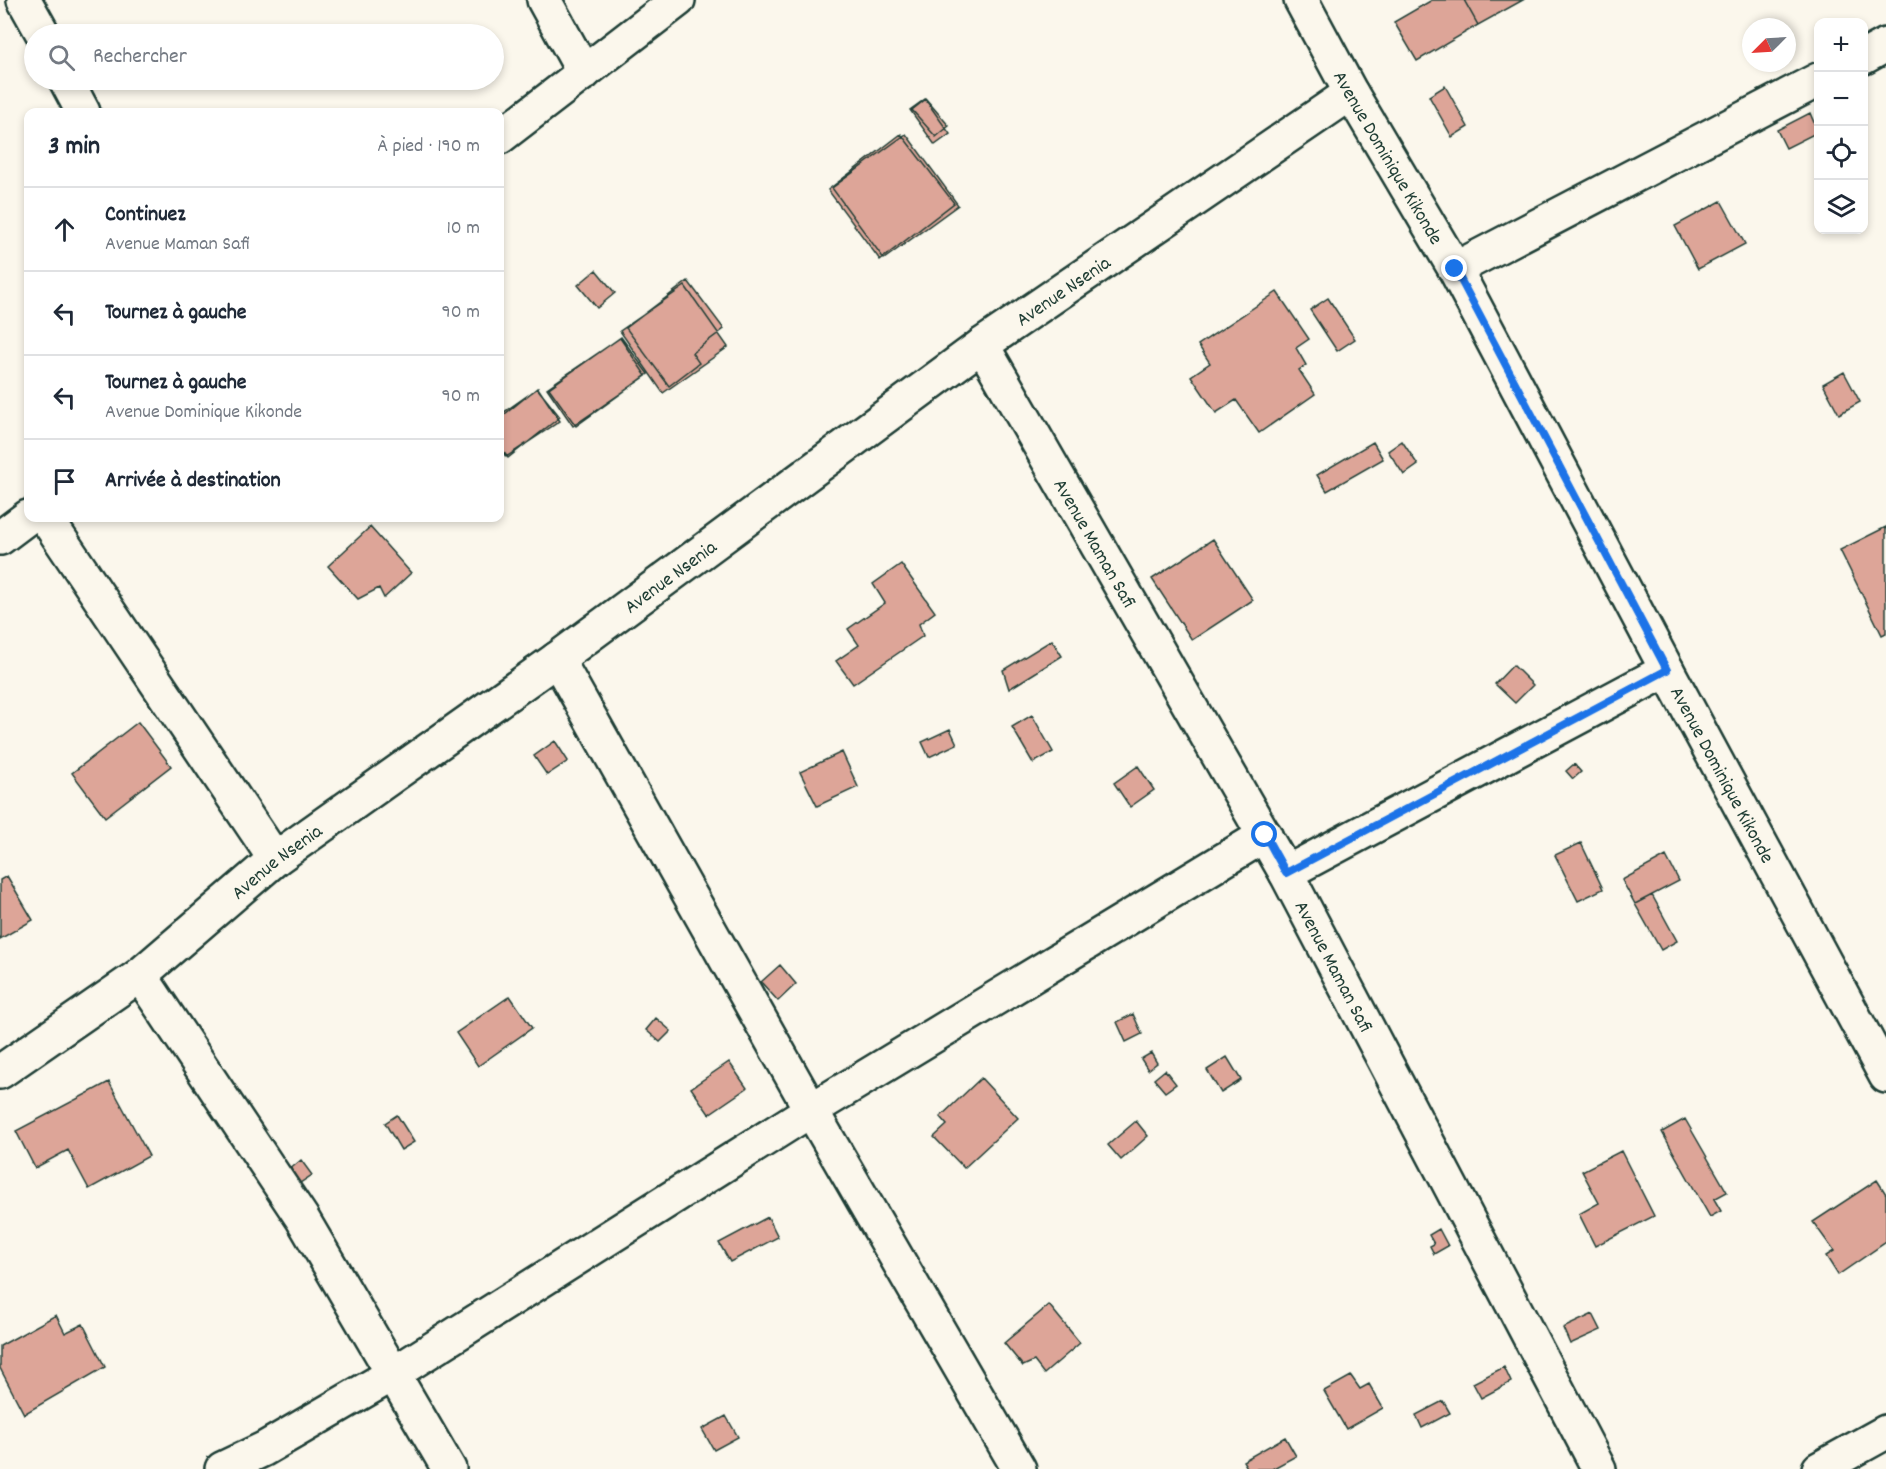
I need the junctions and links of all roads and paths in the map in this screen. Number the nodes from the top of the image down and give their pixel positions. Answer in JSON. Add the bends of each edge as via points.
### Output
{"nodes":[{"id":1,"x":15,"y":0,"type":"edge"},
{"id":2,"x":24,"y":0,"type":"edge"},
{"id":3,"x":544,"y":0,"type":"edge"},
{"id":4,"x":678,"y":0,"type":"edge"},
{"id":5,"x":1301,"y":0,"type":"edge"},
{"id":6,"x":0,"y":12,"type":"edge"},
{"id":7,"x":37,"y":24,"type":"edge"},
{"id":8,"x":1886,"y":45,"type":"edge"},
{"id":9,"x":1868,"y":54,"type":"edge"},
{"id":10,"x":584,"y":73,"type":"junction"},
{"id":11,"x":1814,"y":82,"type":"edge"},
{"id":12,"x":71,"y":90,"type":"edge"},
{"id":13,"x":1351,"y":93,"type":"junction"},
{"id":14,"x":81,"y":108,"type":"edge"},
{"id":15,"x":504,"y":134,"type":"edge"},
{"id":16,"x":1455,"y":269,"type":"junction"},
{"id":17,"x":982,"y":345,"type":"junction"},
{"id":18,"x":24,"y":519,"type":"edge"},
{"id":19,"x":49,"y":522,"type":"edge"},
{"id":20,"x":0,"y":538,"type":"edge"},
{"id":21,"x":557,"y":659,"type":"junction"},
{"id":22,"x":1667,"y":670,"type":"junction"},
{"id":23,"x":1265,"y":835,"type":"junction"},
{"id":24,"x":275,"y":859,"type":"junction"},
{"id":25,"x":1286,"y":873,"type":"junction"},
{"id":26,"x":140,"y":975,"type":"junction"},
{"id":27,"x":0,"y":1072,"type":"edge"},
{"id":28,"x":1886,"y":1076,"type":"edge"},
{"id":29,"x":811,"y":1110,"type":"junction"},
{"id":30,"x":393,"y":1374,"type":"junction"},
{"id":31,"x":1886,"y":1432,"type":"edge"},
{"id":32,"x":222,"y":1469,"type":"edge"},
{"id":33,"x":448,"y":1469,"type":"edge"},
{"id":34,"x":1019,"y":1469,"type":"edge"},
{"id":35,"x":1599,"y":1469,"type":"edge"},
{"id":36,"x":1819,"y":1469,"type":"edge"}],
"edges":[{"from":1,"to":6,"type":"street"},
{"from":2,"to":7,"type":"street"},
{"from":3,"to":10,"type":"street"},
{"from":4,"to":10,"type":"street"},
{"from":5,"to":13,"type":"street","name":"Avenue Dominique Kikonde"},
{"from":8,"to":9,"type":"street"},
{"from":10,"to":15,"type":"street"},
{"from":11,"to":16,"type":"street"},
{"from":12,"to":14,"type":"street"},
{"from":13,"to":16,"type":"street","name":"Avenue Dominique Kikonde"},
{"from":13,"to":17,"type":"street","name":"Avenue Nsenia"},
{"from":16,"to":22,"type":"street","name":"Avenue Dominique Kikonde"},
{"from":17,"to":21,"type":"street","name":"Avenue Nsenia"},
{"from":17,"to":23,"type":"street","name":"Avenue Maman Safi"},
{"from":18,"to":20,"type":"street"},
{"from":19,"to":24,"type":"street"},
{"from":21,"to":24,"type":"street","name":"Avenue Nsenia"},
{"from":21,"to":29,"type":"street"},
{"from":22,"to":25,"type":"street"},
{"from":22,"to":28,"type":"street","name":"Avenue Dominique Kikonde"},
{"from":23,"to":25,"type":"street","name":"Avenue Maman Safi"},
{"from":23,"to":29,"type":"street"},
{"from":24,"to":26,"type":"street","name":"Avenue Nsenia"},
{"from":25,"to":35,"type":"street","name":"Avenue Maman Safi"},
{"from":26,"to":27,"type":"street","name":"Avenue Nsenia"},
{"from":26,"to":30,"type":"street","via":[[302,1218]]},
{"from":29,"to":30,"type":"street"},
{"from":29,"to":34,"type":"street"},
{"from":30,"to":32,"type":"street"},
{"from":30,"to":33,"type":"street"},
{"from":31,"to":36,"type":"street"}]}
